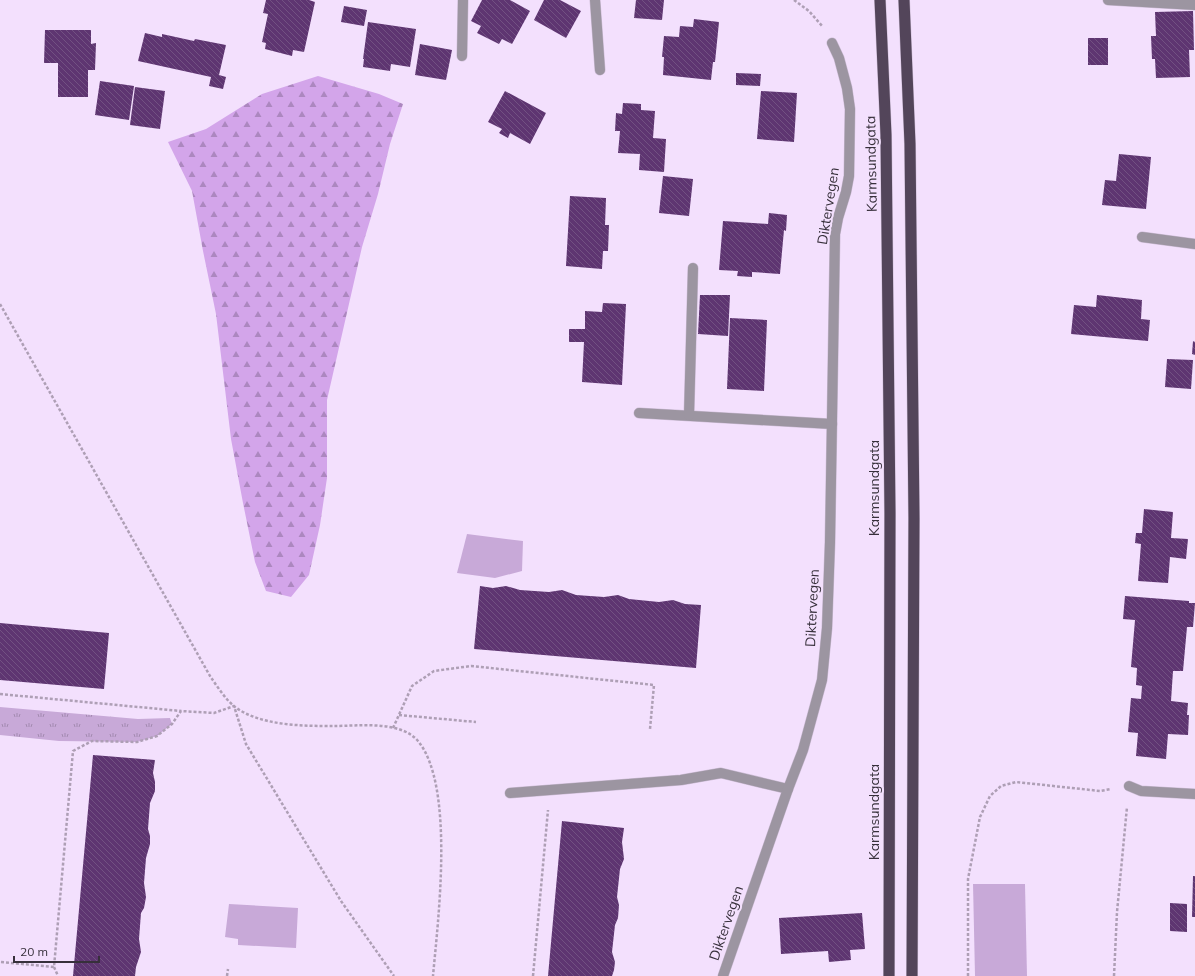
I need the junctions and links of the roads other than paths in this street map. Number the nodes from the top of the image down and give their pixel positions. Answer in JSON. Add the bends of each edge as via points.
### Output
{"nodes":[{"id":1,"x":463,"y":0,"type":"edge"},
{"id":2,"x":595,"y":0,"type":"edge"},
{"id":3,"x":880,"y":0,"type":"edge"},
{"id":4,"x":904,"y":0,"type":"edge"},
{"id":5,"x":1108,"y":0,"type":"edge"},
{"id":6,"x":1195,"y":5,"type":"edge"},
{"id":7,"x":832,"y":43,"type":"road end"},
{"id":8,"x":462,"y":56,"type":"dead end"},
{"id":9,"x":600,"y":70,"type":"dead end"},
{"id":10,"x":1142,"y":237,"type":"dead end"},
{"id":11,"x":1195,"y":244,"type":"edge"},
{"id":12,"x":693,"y":268,"type":"dead end"},
{"id":13,"x":639,"y":413,"type":"dead end"},
{"id":14,"x":689,"y":416,"type":"junction"},
{"id":15,"x":832,"y":424,"type":"junction"},
{"id":16,"x":1129,"y":786,"type":"road end"},
{"id":17,"x":788,"y":788,"type":"junction"},
{"id":18,"x":510,"y":792,"type":"dead end"},
{"id":19,"x":1195,"y":794,"type":"edge"},
{"id":20,"x":723,"y":976,"type":"edge"},
{"id":21,"x":889,"y":976,"type":"edge"},
{"id":22,"x":912,"y":976,"type":"edge"}],
"edges":[{"from":1,"to":8,"type":"street"},
{"from":2,"to":9,"type":"street"},
{"from":3,"to":21,"type":"highway","name":"Karmsundgata","via":[[886,135],[890,498]]},
{"from":4,"to":22,"type":"highway","via":[[910,144],[914,502]]},
{"from":5,"to":6,"type":"street"},
{"from":7,"to":15,"type":"street","name":"Diktervegen","via":[[847,88],[850,108],[849,176],[835,234]]},
{"from":10,"to":11,"type":"street"},
{"from":12,"to":14,"type":"street"},
{"from":13,"to":14,"type":"street"},
{"from":14,"to":15,"type":"street"},
{"from":15,"to":17,"type":"street","name":"Diktervegen","via":[[827,628],[822,680],[803,750]]},
{"from":16,"to":19,"type":"street","via":[[1141,791]]},
{"from":17,"to":18,"type":"street","via":[[721,773],[681,780]]},
{"from":17,"to":20,"type":"street","name":"Diktervegen"}]}
